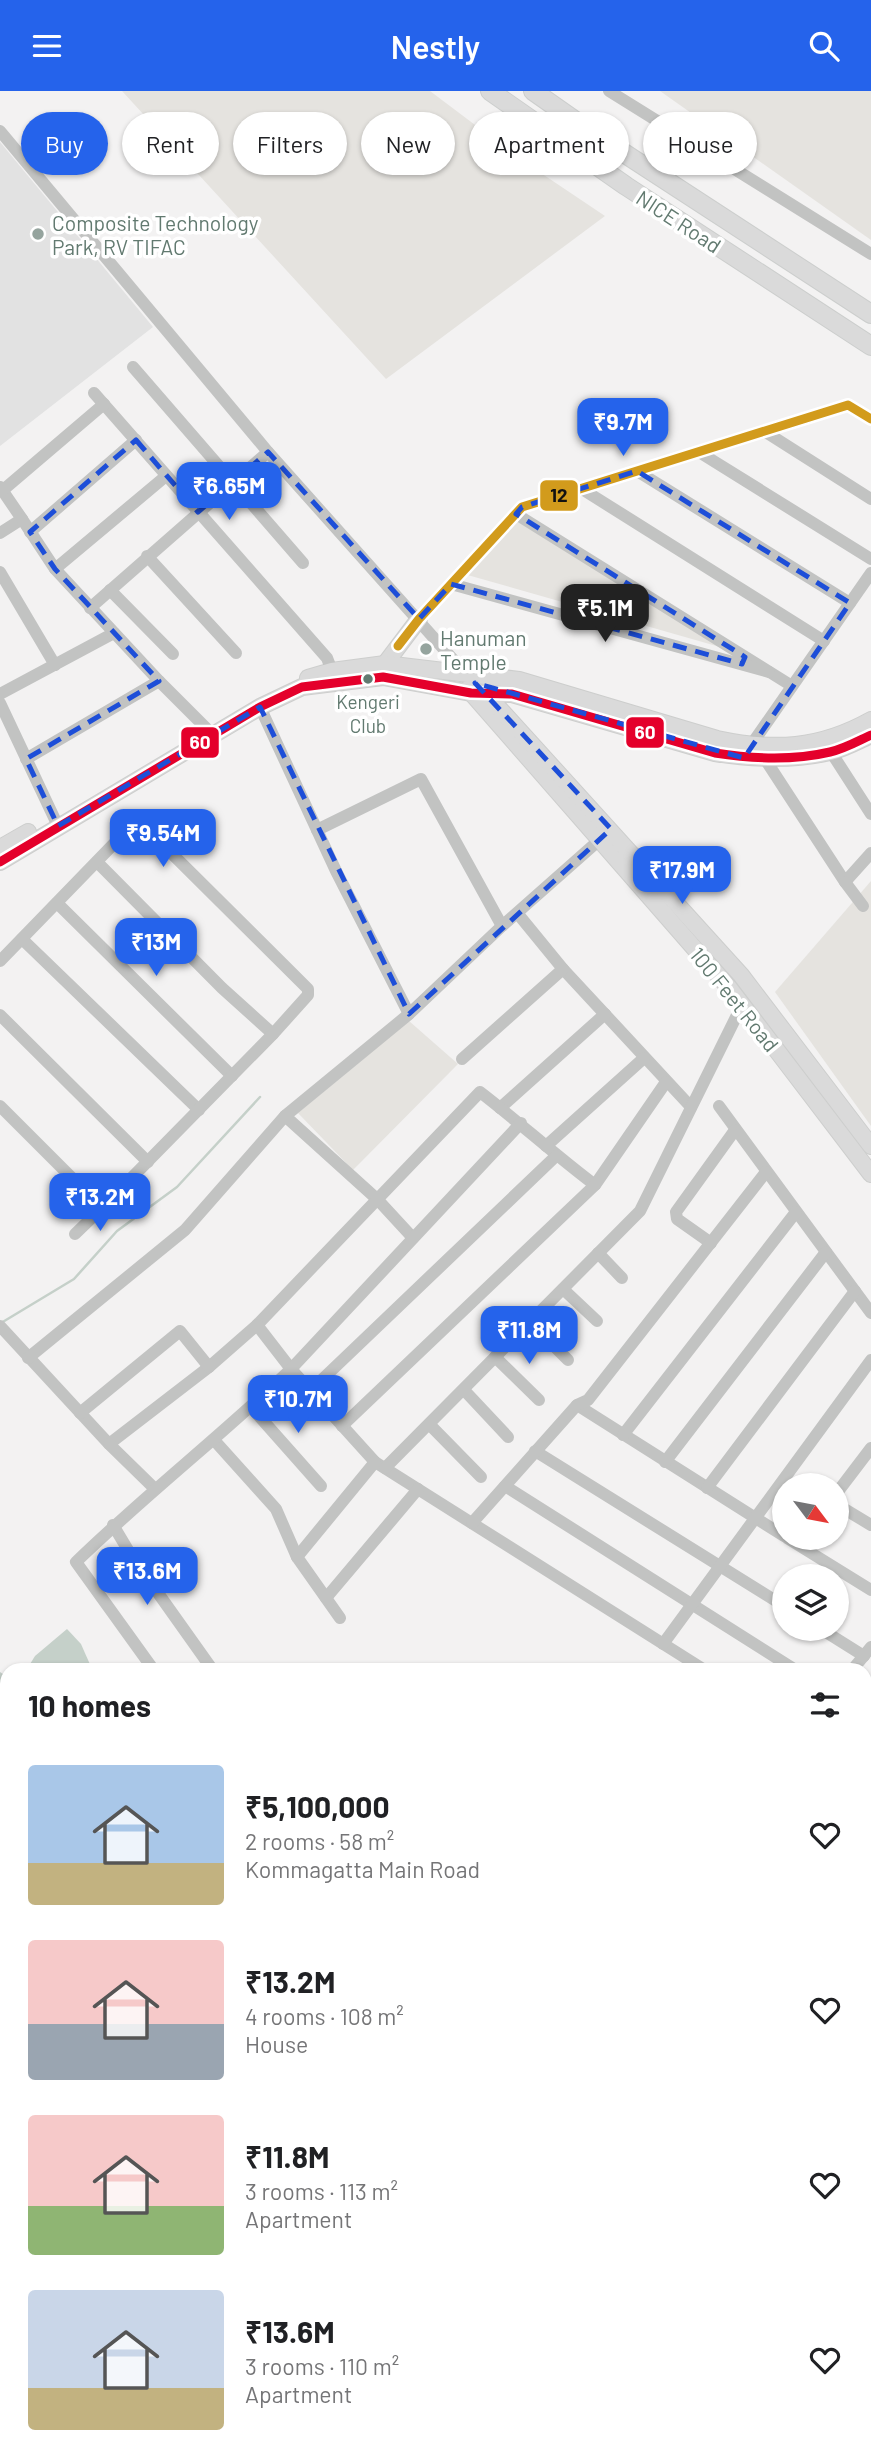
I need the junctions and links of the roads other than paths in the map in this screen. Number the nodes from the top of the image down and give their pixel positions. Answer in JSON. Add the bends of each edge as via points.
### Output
{"nodes":[{"id":1,"x":490,"y":91,"type":"edge"},
{"id":2,"x":533,"y":91,"type":"edge"},
{"id":3,"x":608,"y":91,"type":"edge"},
{"id":4,"x":0,"y":131,"type":"edge"},
{"id":5,"x":871,"y":254,"type":"edge"},
{"id":6,"x":871,"y":314,"type":"edge"},
{"id":7,"x":871,"y":346,"type":"edge"},
{"id":8,"x":133,"y":367,"type":"dead end"},
{"id":9,"x":94,"y":393,"type":"dead end"},
{"id":10,"x":104,"y":404,"type":"junction"},
{"id":11,"x":871,"y":419,"type":"edge"},
{"id":12,"x":764,"y":431,"type":"junction"},
{"id":13,"x":136,"y":440,"type":"junction"},
{"id":14,"x":268,"y":452,"type":"junction"},
{"id":15,"x":699,"y":452,"type":"junction"},
{"id":16,"x":637,"y":471,"type":"junction"},
{"id":17,"x":166,"y":477,"type":"junction"},
{"id":18,"x":233,"y":481,"type":"junction"},
{"id":19,"x":582,"y":488,"type":"junction"},
{"id":20,"x":1,"y":489,"type":"edge"},
{"id":21,"x":871,"y":499,"type":"edge"},
{"id":22,"x":198,"y":512,"type":"junction"},
{"id":23,"x":516,"y":514,"type":"junction"},
{"id":24,"x":22,"y":519,"type":"junction"},
{"id":25,"x":30,"y":532,"type":"junction"},
{"id":26,"x":0,"y":533,"type":"edge"},
{"id":27,"x":148,"y":556,"type":"junction"},
{"id":28,"x":871,"y":559,"type":"edge"},
{"id":29,"x":303,"y":563,"type":"dead end"},
{"id":30,"x":55,"y":569,"type":"junction"},
{"id":31,"x":0,"y":572,"type":"edge"},
{"id":32,"x":871,"y":573,"type":"edge"},
{"id":33,"x":451,"y":584,"type":"junction"},
{"id":34,"x":110,"y":590,"type":"junction"},
{"id":35,"x":850,"y":603,"type":"junction"},
{"id":36,"x":90,"y":608,"type":"junction"},
{"id":37,"x":419,"y":619,"type":"junction"},
{"id":38,"x":114,"y":633,"type":"junction"},
{"id":39,"x":824,"y":641,"type":"junction"},
{"id":40,"x":236,"y":653,"type":"dead end"},
{"id":41,"x":173,"y":654,"type":"dead end"},
{"id":42,"x":55,"y":665,"type":"junction"},
{"id":43,"x":332,"y":671,"type":"junction"},
{"id":44,"x":384,"y":671,"type":"junction"},
{"id":45,"x":769,"y":672,"type":"junction"},
{"id":46,"x":459,"y":673,"type":"junction"},
{"id":47,"x":159,"y":681,"type":"junction"},
{"id":48,"x":792,"y":686,"type":"junction"},
{"id":49,"x":478,"y":693,"type":"junction"},
{"id":50,"x":0,"y":694,"type":"edge"},
{"id":51,"x":0,"y":703,"type":"edge"},
{"id":52,"x":260,"y":707,"type":"junction"},
{"id":53,"x":871,"y":720,"type":"edge"},
{"id":54,"x":207,"y":729,"type":"junction"},
{"id":55,"x":871,"y":734,"type":"edge"},
{"id":56,"x":756,"y":752,"type":"junction"},
{"id":57,"x":831,"y":752,"type":"junction"},
{"id":58,"x":26,"y":758,"type":"junction"},
{"id":59,"x":871,"y":814,"type":"edge"},
{"id":60,"x":56,"y":822,"type":"junction"},
{"id":61,"x":317,"y":829,"type":"junction"},
{"id":62,"x":605,"y":834,"type":"junction"},
{"id":63,"x":0,"y":848,"type":"edge"},
{"id":64,"x":871,"y":853,"type":"edge"},
{"id":65,"x":0,"y":862,"type":"edge"},
{"id":66,"x":97,"y":862,"type":"junction"},
{"id":67,"x":845,"y":882,"type":"junction"},
{"id":68,"x":57,"y":903,"type":"junction"},
{"id":69,"x":863,"y":906,"type":"dead end"},
{"id":70,"x":518,"y":913,"type":"junction"},
{"id":71,"x":502,"y":926,"type":"junction"},
{"id":72,"x":22,"y":939,"type":"junction"},
{"id":73,"x":0,"y":961,"type":"edge"},
{"id":74,"x":563,"y":969,"type":"junction"},
{"id":75,"x":742,"y":1005,"type":"junction"},
{"id":76,"x":409,"y":1014,"type":"junction"},
{"id":77,"x":604,"y":1014,"type":"junction"},
{"id":78,"x":0,"y":1015,"type":"edge"},
{"id":79,"x":273,"y":1034,"type":"junction"},
{"id":80,"x":644,"y":1058,"type":"junction"},
{"id":81,"x":461,"y":1059,"type":"dead end"},
{"id":82,"x":232,"y":1076,"type":"junction"},
{"id":83,"x":666,"y":1082,"type":"junction"},
{"id":84,"x":0,"y":1106,"type":"edge"},
{"id":85,"x":719,"y":1106,"type":"dead end"},
{"id":86,"x":691,"y":1107,"type":"junction"},
{"id":87,"x":500,"y":1108,"type":"junction"},
{"id":88,"x":199,"y":1110,"type":"junction"},
{"id":89,"x":285,"y":1116,"type":"junction"},
{"id":90,"x":521,"y":1123,"type":"junction"},
{"id":91,"x":735,"y":1129,"type":"junction"},
{"id":92,"x":546,"y":1146,"type":"junction"},
{"id":93,"x":871,"y":1146,"type":"edge"},
{"id":94,"x":556,"y":1156,"type":"junction"},
{"id":95,"x":148,"y":1162,"type":"junction"},
{"id":96,"x":766,"y":1172,"type":"junction"},
{"id":97,"x":871,"y":1174,"type":"edge"},
{"id":98,"x":595,"y":1185,"type":"junction"},
{"id":99,"x":378,"y":1200,"type":"junction"},
{"id":100,"x":102,"y":1208,"type":"junction"},
{"id":101,"x":796,"y":1212,"type":"junction"},
{"id":102,"x":75,"y":1234,"type":"dead end"},
{"id":103,"x":413,"y":1238,"type":"junction"},
{"id":104,"x":711,"y":1243,"type":"junction"},
{"id":105,"x":825,"y":1252,"type":"junction"},
{"id":106,"x":598,"y":1253,"type":"junction"},
{"id":107,"x":622,"y":1278,"type":"dead end"},
{"id":108,"x":563,"y":1289,"type":"junction"},
{"id":109,"x":855,"y":1291,"type":"junction"},
{"id":110,"x":871,"y":1313,"type":"edge"},
{"id":111,"x":597,"y":1321,"type":"dead end"},
{"id":112,"x":530,"y":1322,"type":"junction"},
{"id":113,"x":257,"y":1325,"type":"junction"},
{"id":114,"x":0,"y":1326,"type":"edge"},
{"id":115,"x":495,"y":1357,"type":"junction"},
{"id":116,"x":28,"y":1358,"type":"junction"},
{"id":117,"x":568,"y":1360,"type":"dead end"},
{"id":118,"x":871,"y":1360,"type":"edge"},
{"id":119,"x":209,"y":1367,"type":"junction"},
{"id":120,"x":291,"y":1369,"type":"junction"},
{"id":121,"x":464,"y":1390,"type":"junction"},
{"id":122,"x":310,"y":1391,"type":"junction"},
{"id":123,"x":539,"y":1399,"type":"dead end"},
{"id":124,"x":577,"y":1405,"type":"junction"},
{"id":125,"x":251,"y":1407,"type":"junction"},
{"id":126,"x":80,"y":1413,"type":"junction"},
{"id":127,"x":430,"y":1425,"type":"junction"},
{"id":128,"x":342,"y":1426,"type":"junction"},
{"id":129,"x":623,"y":1435,"type":"junction"},
{"id":130,"x":508,"y":1437,"type":"dead end"},
{"id":131,"x":214,"y":1440,"type":"junction"},
{"id":132,"x":109,"y":1444,"type":"junction"},
{"id":133,"x":871,"y":1448,"type":"edge"},
{"id":134,"x":535,"y":1451,"type":"junction"},
{"id":135,"x":665,"y":1462,"type":"junction"},
{"id":136,"x":380,"y":1465,"type":"junction"},
{"id":137,"x":481,"y":1477,"type":"dead end"},
{"id":138,"x":849,"y":1477,"type":"edge"},
{"id":139,"x":321,"y":1486,"type":"dead end"},
{"id":140,"x":505,"y":1486,"type":"junction"},
{"id":141,"x":154,"y":1488,"type":"junction"},
{"id":142,"x":707,"y":1488,"type":"junction"},
{"id":143,"x":418,"y":1489,"type":"junction"},
{"id":144,"x":849,"y":1512,"type":"edge"},
{"id":145,"x":755,"y":1519,"type":"junction"},
{"id":146,"x":472,"y":1523,"type":"junction"},
{"id":147,"x":113,"y":1525,"type":"junction"},
{"id":148,"x":871,"y":1525,"type":"edge"},
{"id":149,"x":772,"y":1529,"type":"edge"},
{"id":150,"x":815,"y":1551,"type":"edge"},
{"id":151,"x":297,"y":1557,"type":"junction"},
{"id":152,"x":720,"y":1566,"type":"junction"},
{"id":153,"x":871,"y":1590,"type":"edge"},
{"id":154,"x":326,"y":1598,"type":"junction"},
{"id":155,"x":772,"y":1598,"type":"edge"},
{"id":156,"x":692,"y":1605,"type":"junction"},
{"id":157,"x":340,"y":1618,"type":"dead end"},
{"id":158,"x":846,"y":1641,"type":"edge"},
{"id":159,"x":663,"y":1644,"type":"junction"},
{"id":160,"x":867,"y":1651,"type":"edge"},
{"id":161,"x":149,"y":1663,"type":"edge"},
{"id":162,"x":208,"y":1663,"type":"edge"},
{"id":163,"x":693,"y":1663,"type":"edge"},
{"id":164,"x":784,"y":1663,"type":"edge"}],
"edges":[{"from":1,"to":7,"type":"highway","name":"NICE Road"},
{"from":2,"to":6,"type":"highway","name":"NICE Road"},
{"from":3,"to":5,"type":"street"},
{"from":4,"to":14,"type":"street"},
{"from":8,"to":18,"type":"street"},
{"from":9,"to":10,"type":"street"},
{"from":10,"to":13,"type":"street"},
{"from":10,"to":20,"type":"street"},
{"from":11,"to":12,"type":"street","via":[[848,405]]},
{"from":12,"to":15,"type":"street"},
{"from":12,"to":21,"type":"street"},
{"from":13,"to":17,"type":"street"},
{"from":13,"to":25,"type":"street"},
{"from":14,"to":18,"type":"street"},
{"from":14,"to":37,"type":"street"},
{"from":15,"to":16,"type":"street"},
{"from":15,"to":28,"type":"street"},
{"from":16,"to":19,"type":"street"},
{"from":16,"to":35,"type":"street"},
{"from":17,"to":22,"type":"street"},
{"from":17,"to":30,"type":"street"},
{"from":18,"to":22,"type":"street"},
{"from":18,"to":29,"type":"street"},
{"from":19,"to":23,"type":"street","via":[[522,507]]},
{"from":19,"to":39,"type":"street"},
{"from":20,"to":24,"type":"street"},
{"from":22,"to":27,"type":"street"},
{"from":22,"to":43,"type":"street","via":[[327,658]]},
{"from":23,"to":33,"type":"street"},
{"from":23,"to":45,"type":"street"},
{"from":24,"to":25,"type":"street"},
{"from":24,"to":26,"type":"street"},
{"from":25,"to":30,"type":"street"},
{"from":27,"to":34,"type":"street"},
{"from":27,"to":40,"type":"street"},
{"from":30,"to":36,"type":"street"},
{"from":31,"to":42,"type":"street"},
{"from":32,"to":35,"type":"street"},
{"from":33,"to":37,"type":"street"},
{"from":33,"to":45,"type":"street"},
{"from":34,"to":36,"type":"street"},
{"from":34,"to":41,"type":"street"},
{"from":35,"to":39,"type":"street"},
{"from":36,"to":38,"type":"street"},
{"from":37,"to":44,"type":"main road"},
{"from":37,"to":46,"type":"street"},
{"from":38,"to":42,"type":"street"},
{"from":38,"to":47,"type":"street"},
{"from":39,"to":48,"type":"street"},
{"from":42,"to":50,"type":"street"},
{"from":43,"to":44,"type":"main road"},
{"from":43,"to":54,"type":"main road","via":[[257,699]]},
{"from":44,"to":46,"type":"main road"},
{"from":44,"to":49,"type":"main road"},
{"from":44,"to":52,"type":"main road","via":[[302,687]]},
{"from":45,"to":48,"type":"street"},
{"from":46,"to":49,"type":"main road","name":"100 Feet Road"},
{"from":46,"to":56,"type":"main road","via":[[519,680]]},
{"from":47,"to":54,"type":"street"},
{"from":47,"to":58,"type":"street"},
{"from":48,"to":56,"type":"street"},
{"from":49,"to":56,"type":"main road","via":[[512,694],[715,753]]},
{"from":49,"to":62,"type":"main road","name":"100 Feet Road"},
{"from":51,"to":58,"type":"street"},
{"from":52,"to":60,"type":"main road"},
{"from":52,"to":61,"type":"street"},
{"from":53,"to":56,"type":"main road","via":[[841,736]]},
{"from":54,"to":60,"type":"main road"},
{"from":55,"to":57,"type":"main road"},
{"from":56,"to":57,"type":"main road"},
{"from":56,"to":67,"type":"street"},
{"from":57,"to":59,"type":"street"},
{"from":58,"to":60,"type":"street"},
{"from":60,"to":63,"type":"main road"},
{"from":60,"to":65,"type":"main road"},
{"from":61,"to":71,"type":"street","via":[[421,779]]},
{"from":61,"to":76,"type":"street"},
{"from":62,"to":70,"type":"street"},
{"from":62,"to":75,"type":"main road","name":"100 Feet Road"},
{"from":62,"to":93,"type":"main road","name":"100 Feet Road","via":[[747,982]]},
{"from":64,"to":67,"type":"street"},
{"from":66,"to":68,"type":"street"},
{"from":66,"to":79,"type":"street"},
{"from":66,"to":79,"type":"street","via":[[134,823],[140,823],[308,989],[308,995]]},
{"from":67,"to":69,"type":"street"},
{"from":68,"to":72,"type":"street"},
{"from":68,"to":82,"type":"street"},
{"from":70,"to":71,"type":"street"},
{"from":70,"to":74,"type":"street"},
{"from":71,"to":76,"type":"street"},
{"from":72,"to":73,"type":"street"},
{"from":72,"to":88,"type":"street"},
{"from":74,"to":77,"type":"street"},
{"from":74,"to":81,"type":"street"},
{"from":75,"to":86,"type":"street"},
{"from":75,"to":97,"type":"main road","name":"100 Feet Road"},
{"from":76,"to":89,"type":"street"},
{"from":77,"to":80,"type":"street"},
{"from":77,"to":87,"type":"street"},
{"from":78,"to":95,"type":"street"},
{"from":79,"to":82,"type":"street"},
{"from":80,"to":83,"type":"street"},
{"from":80,"to":92,"type":"street"},
{"from":82,"to":88,"type":"street"},
{"from":83,"to":86,"type":"street"},
{"from":83,"to":98,"type":"street"},
{"from":84,"to":100,"type":"street"},
{"from":85,"to":91,"type":"street"},
{"from":86,"to":106,"type":"street","via":[[640,1211]]},
{"from":87,"to":90,"type":"street"},
{"from":87,"to":99,"type":"street","via":[[480,1092]]},
{"from":88,"to":95,"type":"street"},
{"from":89,"to":99,"type":"street"},
{"from":89,"to":116,"type":"street","via":[[185,1230]]},
{"from":90,"to":92,"type":"street"},
{"from":90,"to":103,"type":"street"},
{"from":91,"to":96,"type":"street"},
{"from":91,"to":104,"type":"street","via":[[676,1212],[677,1219]]},
{"from":92,"to":94,"type":"street"},
{"from":94,"to":98,"type":"street"},
{"from":94,"to":122,"type":"street"},
{"from":95,"to":100,"type":"street"},
{"from":96,"to":101,"type":"street"},
{"from":96,"to":104,"type":"street"},
{"from":98,"to":128,"type":"street"},
{"from":99,"to":103,"type":"street"},
{"from":99,"to":113,"type":"street"},
{"from":100,"to":102,"type":"street"},
{"from":101,"to":105,"type":"street"},
{"from":101,"to":129,"type":"street"},
{"from":103,"to":120,"type":"street"},
{"from":104,"to":124,"type":"street","via":[[588,1400]]},
{"from":105,"to":109,"type":"street"},
{"from":105,"to":135,"type":"street"},
{"from":106,"to":107,"type":"street"},
{"from":106,"to":108,"type":"street"},
{"from":108,"to":111,"type":"street"},
{"from":108,"to":112,"type":"street"},
{"from":109,"to":110,"type":"street"},
{"from":109,"to":142,"type":"street"},
{"from":112,"to":115,"type":"street"},
{"from":112,"to":117,"type":"street"},
{"from":113,"to":119,"type":"street"},
{"from":113,"to":120,"type":"street"},
{"from":114,"to":116,"type":"street"},
{"from":115,"to":121,"type":"street"},
{"from":115,"to":123,"type":"street"},
{"from":116,"to":126,"type":"street"},
{"from":118,"to":145,"type":"street"},
{"from":119,"to":126,"type":"street","via":[[180,1331]]},
{"from":119,"to":132,"type":"street"},
{"from":120,"to":122,"type":"street"},
{"from":120,"to":125,"type":"street"},
{"from":121,"to":127,"type":"street"},
{"from":121,"to":130,"type":"street"},
{"from":122,"to":128,"type":"street"},
{"from":124,"to":129,"type":"street"},
{"from":124,"to":134,"type":"street"},
{"from":125,"to":131,"type":"street"},
{"from":125,"to":139,"type":"street"},
{"from":126,"to":132,"type":"street"},
{"from":127,"to":136,"type":"street"},
{"from":127,"to":137,"type":"street"},
{"from":128,"to":136,"type":"street"},
{"from":129,"to":135,"type":"street"},
{"from":131,"to":141,"type":"street"},
{"from":131,"to":151,"type":"street","via":[[276,1509]]},
{"from":132,"to":141,"type":"street"},
{"from":133,"to":138,"type":"street"},
{"from":134,"to":140,"type":"street"},
{"from":134,"to":152,"type":"street"},
{"from":135,"to":142,"type":"street"},
{"from":136,"to":143,"type":"street"},
{"from":136,"to":151,"type":"street"},
{"from":140,"to":146,"type":"street"},
{"from":140,"to":156,"type":"street"},
{"from":141,"to":147,"type":"street"},
{"from":142,"to":145,"type":"street"},
{"from":143,"to":146,"type":"street"},
{"from":143,"to":154,"type":"street"},
{"from":144,"to":148,"type":"street"},
{"from":145,"to":149,"type":"street"},
{"from":145,"to":152,"type":"street"},
{"from":146,"to":159,"type":"street"},
{"from":147,"to":161,"type":"street","via":[[76,1562]]},
{"from":147,"to":162,"type":"street"},
{"from":150,"to":153,"type":"street"},
{"from":151,"to":154,"type":"street"},
{"from":152,"to":155,"type":"street"},
{"from":152,"to":156,"type":"street"},
{"from":154,"to":157,"type":"street"},
{"from":156,"to":159,"type":"street"},
{"from":156,"to":164,"type":"street"},
{"from":158,"to":160,"type":"street"},
{"from":159,"to":163,"type":"street"}]}
